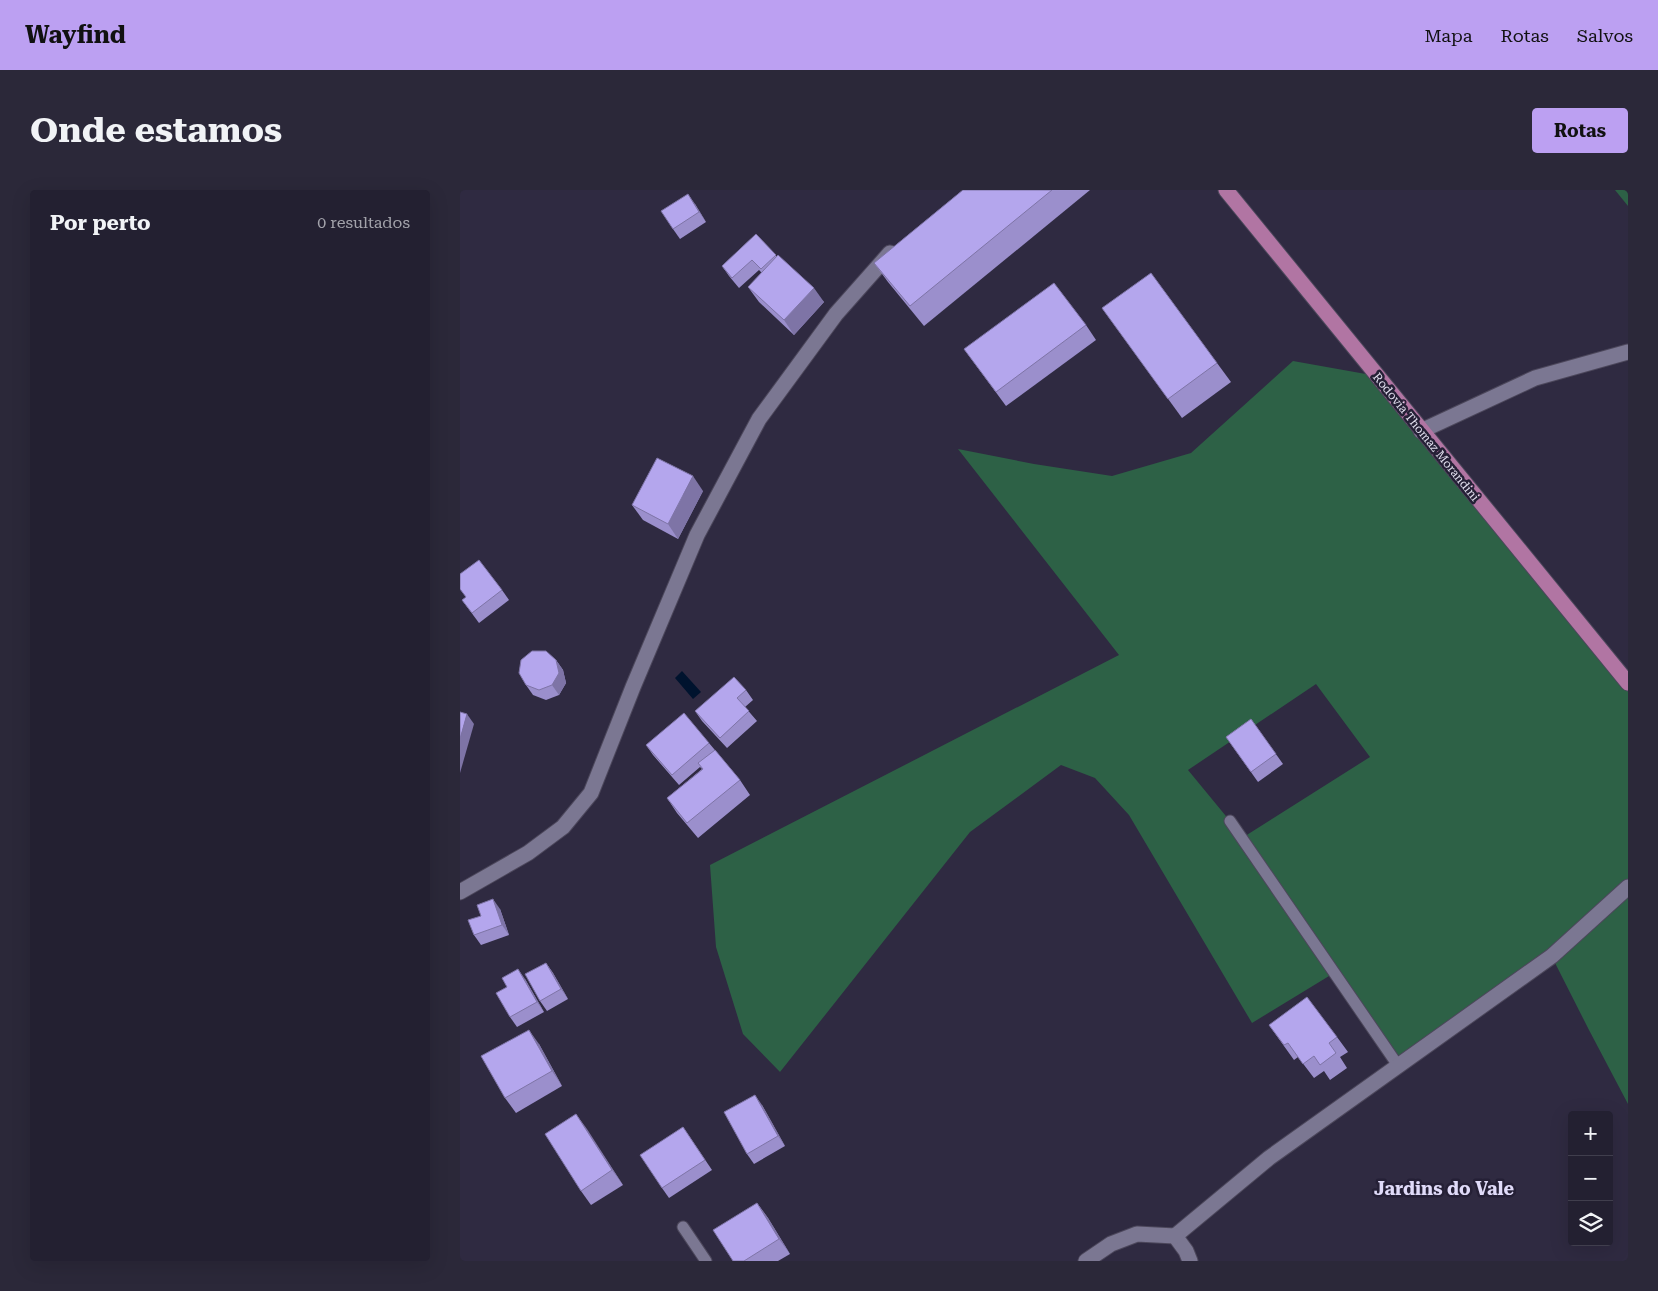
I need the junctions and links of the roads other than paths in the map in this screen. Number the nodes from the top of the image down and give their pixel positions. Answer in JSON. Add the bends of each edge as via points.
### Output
{"nodes":[{"id":1,"x":1226,"y":190,"type":"edge"},
{"id":2,"x":898,"y":244,"type":"edge"},
{"id":3,"x":1628,"y":352,"type":"edge"},
{"id":4,"x":1422,"y":431,"type":"junction"},
{"id":5,"x":1627,"y":680,"type":"edge"},
{"id":6,"x":1230,"y":821,"type":"dead end"},
{"id":7,"x":1628,"y":887,"type":"edge"},
{"id":8,"x":460,"y":892,"type":"edge"},
{"id":9,"x":1399,"y":1067,"type":"junction"},
{"id":10,"x":683,"y":1227,"type":"dead end"},
{"id":11,"x":1175,"y":1236,"type":"junction"},
{"id":12,"x":706,"y":1261,"type":"edge"},
{"id":13,"x":1086,"y":1261,"type":"edge"},
{"id":14,"x":1190,"y":1261,"type":"edge"}],
"edges":[{"from":1,"to":4,"type":"main road","name":"Rodovia Thomaz Morandini"},
{"from":2,"to":8,"type":"street","via":[[836,314],[759,419],[697,535],[591,792],[563,827],[528,854]]},
{"from":3,"to":4,"type":"street","via":[[1535,378]]},
{"from":4,"to":5,"type":"main road","name":"Rodovia Thomaz Morandini"},
{"from":6,"to":9,"type":"lane"},
{"from":7,"to":9,"type":"street","via":[[1552,956]]},
{"from":9,"to":11,"type":"street","via":[[1269,1158]]},
{"from":10,"to":12,"type":"lane"},
{"from":11,"to":13,"type":"street","via":[[1137,1234],[1111,1244]]},
{"from":11,"to":14,"type":"street"}]}
